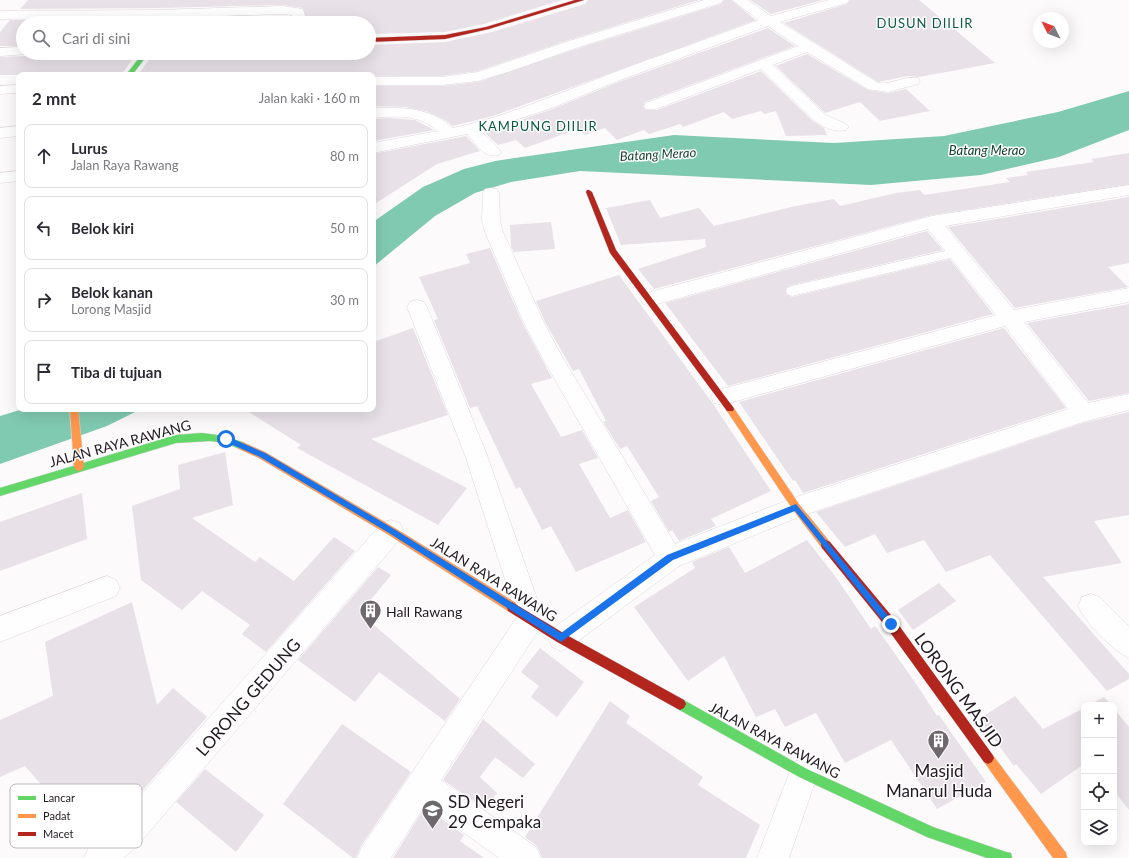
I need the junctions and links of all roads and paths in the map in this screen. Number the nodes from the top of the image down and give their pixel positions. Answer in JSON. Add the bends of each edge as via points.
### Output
{"nodes":[{"id":1,"x":139,"y":0,"type":"edge"},
{"id":2,"x":581,"y":0,"type":"edge"},
{"id":3,"x":717,"y":0,"type":"edge"},
{"id":4,"x":738,"y":0,"type":"edge"},
{"id":5,"x":843,"y":0,"type":"edge"},
{"id":6,"x":0,"y":15,"type":"edge"},
{"id":7,"x":128,"y":15,"type":"junction"},
{"id":8,"x":299,"y":16,"type":"edge"},
{"id":9,"x":770,"y":21,"type":"junction"},
{"id":10,"x":376,"y":40,"type":"edge"},
{"id":11,"x":808,"y":47,"type":"junction"},
{"id":12,"x":16,"y":51,"type":"edge"},
{"id":13,"x":0,"y":52,"type":"edge"},
{"id":14,"x":141,"y":60,"type":"edge"},
{"id":15,"x":764,"y":64,"type":"junction"},
{"id":16,"x":131,"y":72,"type":"edge"},
{"id":17,"x":376,"y":81,"type":"edge"},
{"id":18,"x":913,"y":81,"type":"dead end"},
{"id":19,"x":16,"y":89,"type":"edge"},
{"id":20,"x":0,"y":90,"type":"edge"},
{"id":21,"x":651,"y":106,"type":"dead end"},
{"id":22,"x":376,"y":113,"type":"edge"},
{"id":23,"x":841,"y":126,"type":"dead end"},
{"id":24,"x":471,"y":129,"type":"junction"},
{"id":25,"x":16,"y":131,"type":"edge"},
{"id":26,"x":0,"y":133,"type":"edge"},
{"id":27,"x":449,"y":133,"type":"junction"},
{"id":28,"x":376,"y":147,"type":"edge"},
{"id":29,"x":493,"y":152,"type":"dead end"},
{"id":30,"x":16,"y":176,"type":"edge"},
{"id":31,"x":0,"y":178,"type":"edge"},
{"id":32,"x":1129,"y":190,"type":"edge"},
{"id":33,"x":589,"y":192,"type":"dead end"},
{"id":34,"x":491,"y":193,"type":"dead end"},
{"id":35,"x":932,"y":222,"type":"junction"},
{"id":36,"x":958,"y":252,"type":"junction"},
{"id":37,"x":792,"y":291,"type":"dead end"},
{"id":38,"x":1129,"y":295,"type":"edge"},
{"id":39,"x":650,"y":299,"type":"junction"},
{"id":40,"x":417,"y":307,"type":"dead end"},
{"id":41,"x":1010,"y":318,"type":"junction"},
{"id":42,"x":722,"y":397,"type":"junction"},
{"id":43,"x":1129,"y":402,"type":"edge"},
{"id":44,"x":74,"y":412,"type":"edge"},
{"id":45,"x":1082,"y":414,"type":"junction"},
{"id":46,"x":79,"y":467,"type":"junction"},
{"id":47,"x":0,"y":492,"type":"edge"},
{"id":48,"x":796,"y":507,"type":"junction"},
{"id":49,"x":391,"y":531,"type":"junction"},
{"id":50,"x":670,"y":558,"type":"junction"},
{"id":51,"x":107,"y":588,"type":"dead end"},
{"id":52,"x":1091,"y":606,"type":"dead end"},
{"id":53,"x":531,"y":619,"type":"junction"},
{"id":54,"x":0,"y":628,"type":"edge"},
{"id":55,"x":561,"y":638,"type":"junction"},
{"id":56,"x":1129,"y":645,"type":"edge"},
{"id":57,"x":803,"y":773,"type":"junction"},
{"id":58,"x":421,"y":784,"type":"junction"},
{"id":59,"x":142,"y":816,"type":"edge"},
{"id":60,"x":110,"y":848,"type":"edge"},
{"id":61,"x":100,"y":858,"type":"edge"},
{"id":62,"x":373,"y":858,"type":"edge"},
{"id":63,"x":525,"y":858,"type":"edge"},
{"id":64,"x":773,"y":858,"type":"edge"},
{"id":65,"x":1006,"y":858,"type":"edge"},
{"id":66,"x":1061,"y":858,"type":"edge"}],
"edges":[{"from":1,"to":7,"type":"street"},
{"from":2,"to":10,"type":"street","via":[[487,28],[445,37]]},
{"from":3,"to":17,"type":"street","via":[[484,75],[463,79]]},
{"from":4,"to":9,"type":"street"},
{"from":5,"to":9,"type":"street"},
{"from":6,"to":7,"type":"street"},
{"from":7,"to":8,"type":"street","via":[[282,10],[298,12]]},
{"from":9,"to":11,"type":"street"},
{"from":9,"to":24,"type":"street","via":[[615,77],[544,106]]},
{"from":11,"to":15,"type":"street"},
{"from":11,"to":18,"type":"street","via":[[881,89]]},
{"from":12,"to":13,"type":"street"},
{"from":14,"to":16,"type":"street"},
{"from":15,"to":21,"type":"street"},
{"from":15,"to":23,"type":"street","via":[[819,117]]},
{"from":19,"to":20,"type":"street"},
{"from":22,"to":27,"type":"street","via":[[412,113],[428,116],[440,123]]},
{"from":24,"to":27,"type":"street"},
{"from":24,"to":29,"type":"street"},
{"from":25,"to":26,"type":"street"},
{"from":27,"to":28,"type":"street"},
{"from":30,"to":31,"type":"street"},
{"from":32,"to":35,"type":"street"},
{"from":33,"to":39,"type":"street","name":"LORONG MASJID","via":[[612,251]]},
{"from":34,"to":50,"type":"street","via":[[491,221],[494,232],[534,323]]},
{"from":35,"to":36,"type":"street"},
{"from":35,"to":39,"type":"street"},
{"from":36,"to":37,"type":"lane"},
{"from":36,"to":41,"type":"street"},
{"from":38,"to":41,"type":"street"},
{"from":39,"to":42,"type":"street","name":"LORONG MASJID"},
{"from":40,"to":53,"type":"street","via":[[476,455]]},
{"from":41,"to":42,"type":"street"},
{"from":41,"to":45,"type":"street"},
{"from":42,"to":48,"type":"street","name":"LORONG MASJID"},
{"from":43,"to":45,"type":"street"},
{"from":44,"to":46,"type":"street"},
{"from":45,"to":48,"type":"street"},
{"from":46,"to":47,"type":"street","name":"JALAN RAYA RAWANG"},
{"from":46,"to":49,"type":"street","name":"JALAN RAYA RAWANG","via":[[176,439],[200,435],[226,439],[262,455]]},
{"from":48,"to":50,"type":"street"},
{"from":48,"to":66,"type":"street","name":"LORONG MASJID","via":[[891,624]]},
{"from":49,"to":53,"type":"street","name":"JALAN RAYA RAWANG"},
{"from":49,"to":59,"type":"street","name":"LORONG GEDUNG"},
{"from":50,"to":55,"type":"street"},
{"from":51,"to":54,"type":"street"},
{"from":52,"to":56,"type":"street"},
{"from":53,"to":55,"type":"street","name":"JALAN RAYA RAWANG"},
{"from":53,"to":58,"type":"street"},
{"from":55,"to":57,"type":"street","name":"JALAN RAYA RAWANG"},
{"from":57,"to":64,"type":"street"},
{"from":57,"to":65,"type":"street","name":"JALAN RAYA RAWANG","via":[[931,833]]},
{"from":58,"to":62,"type":"street"},
{"from":58,"to":63,"type":"street"},
{"from":60,"to":61,"type":"street","name":"LORONG GEDUNG"}]}
